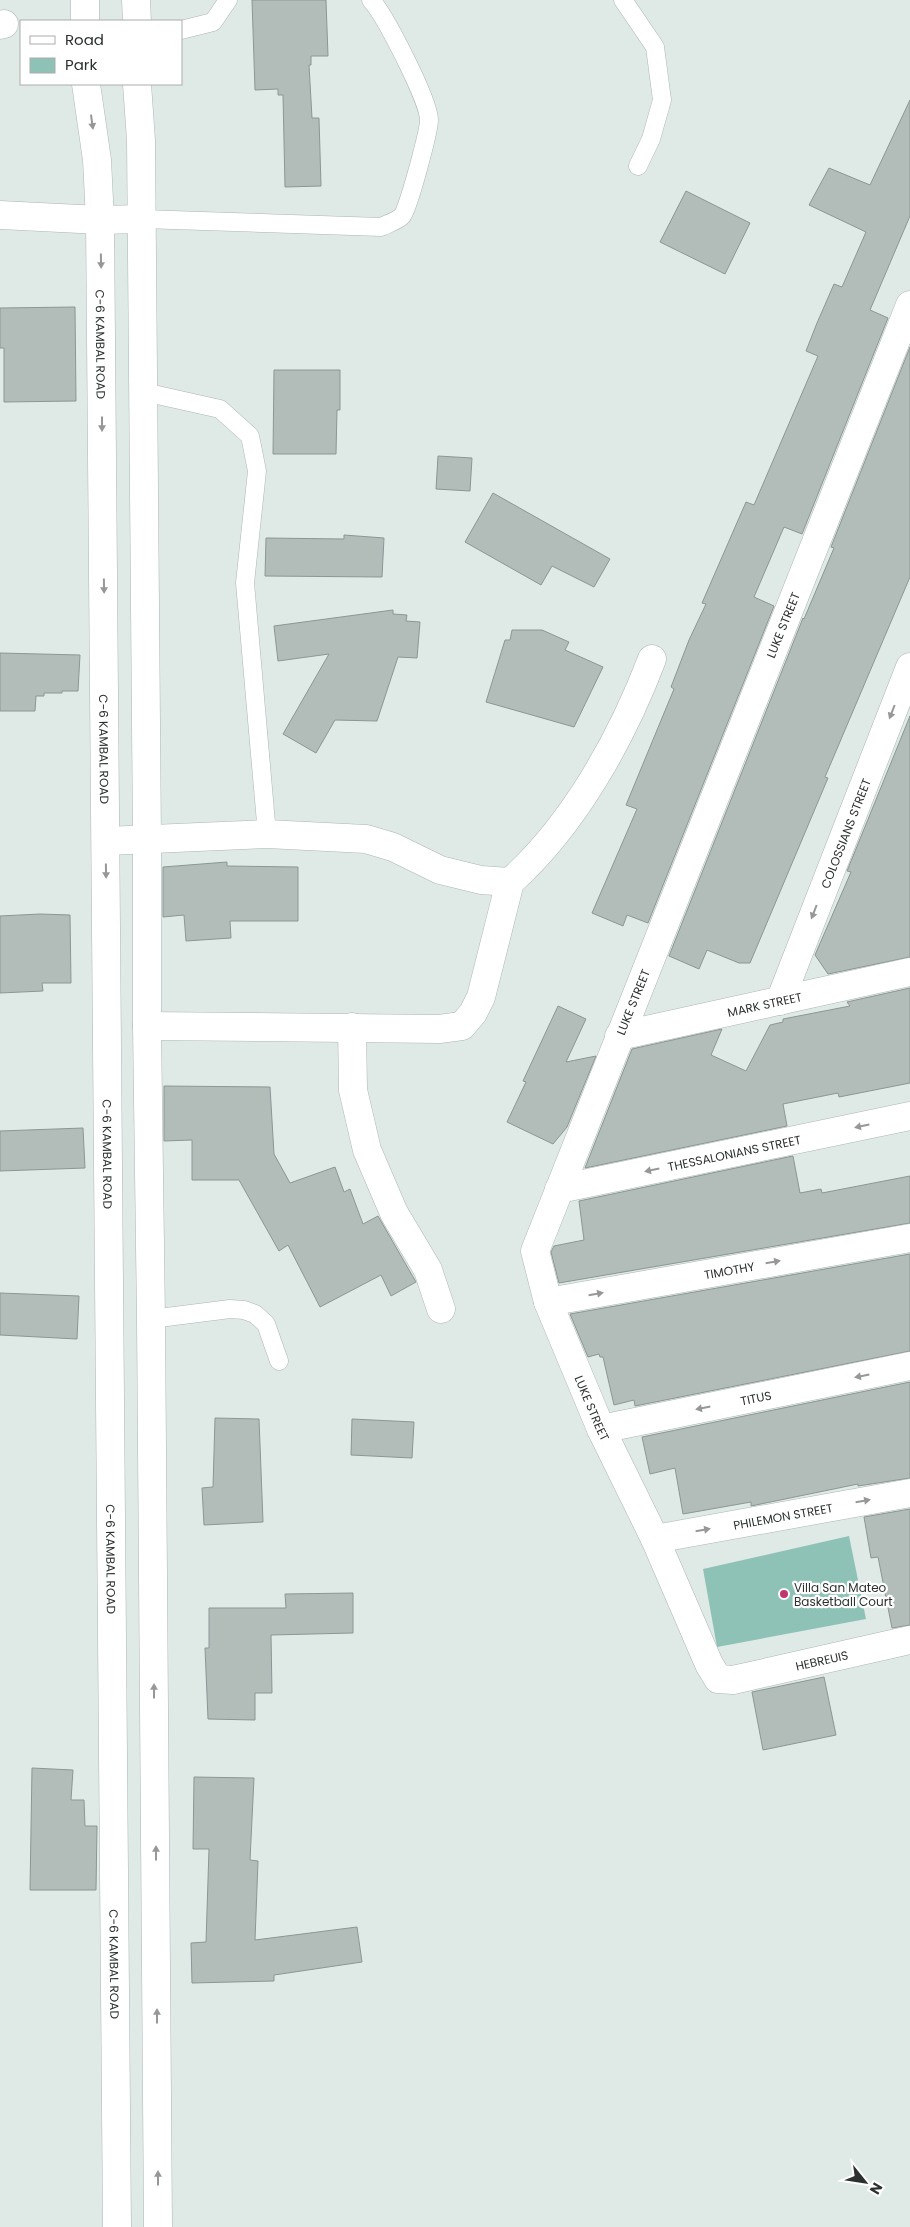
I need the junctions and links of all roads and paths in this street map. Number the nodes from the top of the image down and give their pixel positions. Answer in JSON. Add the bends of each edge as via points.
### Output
{"nodes":[{"id":1,"x":85,"y":0,"type":"edge"},
{"id":2,"x":136,"y":0,"type":"edge"},
{"id":3,"x":228,"y":0,"type":"edge"},
{"id":4,"x":371,"y":0,"type":"edge"},
{"id":5,"x":623,"y":0,"type":"edge"},
{"id":6,"x":85,"y":20,"type":"edge"},
{"id":7,"x":137,"y":20,"type":"edge"},
{"id":8,"x":182,"y":30,"type":"edge"},
{"id":9,"x":86,"y":85,"type":"edge"},
{"id":10,"x":137,"y":85,"type":"edge"},
{"id":11,"x":638,"y":166,"type":"dead end"},
{"id":12,"x":0,"y":215,"type":"edge"},
{"id":13,"x":142,"y":219,"type":"junction"},
{"id":14,"x":100,"y":220,"type":"junction"},
{"id":15,"x":910,"y":305,"type":"edge"},
{"id":16,"x":144,"y":392,"type":"junction"},
{"id":17,"x":652,"y":659,"type":"dead end"},
{"id":18,"x":910,"y":666,"type":"edge"},
{"id":19,"x":267,"y":834,"type":"junction"},
{"id":20,"x":147,"y":840,"type":"junction"},
{"id":21,"x":106,"y":841,"type":"junction"},
{"id":22,"x":510,"y":882,"type":"junction"},
{"id":23,"x":910,"y":972,"type":"edge"},
{"id":24,"x":780,"y":1001,"type":"junction"},
{"id":25,"x":146,"y":1026,"type":"junction"},
{"id":26,"x":352,"y":1028,"type":"junction"},
{"id":27,"x":619,"y":1036,"type":"junction"},
{"id":28,"x":910,"y":1116,"type":"edge"},
{"id":29,"x":559,"y":1190,"type":"junction"},
{"id":30,"x":910,"y":1238,"type":"edge"},
{"id":31,"x":548,"y":1302,"type":"junction"},
{"id":32,"x":441,"y":1309,"type":"dead end"},
{"id":33,"x":151,"y":1319,"type":"junction"},
{"id":34,"x":278,"y":1361,"type":"dead end"},
{"id":35,"x":910,"y":1366,"type":"edge"},
{"id":36,"x":601,"y":1429,"type":"junction"},
{"id":37,"x":910,"y":1493,"type":"edge"},
{"id":38,"x":655,"y":1539,"type":"junction"},
{"id":39,"x":910,"y":1640,"type":"edge"},
{"id":40,"x":734,"y":1680,"type":"joint"},
{"id":41,"x":117,"y":2227,"type":"edge"},
{"id":42,"x":158,"y":2227,"type":"edge"}],
"edges":[{"from":1,"to":6,"type":"street"},
{"from":2,"to":7,"type":"street"},
{"from":3,"to":8,"type":"lane","via":[[213,22]]},
{"from":4,"to":13,"type":"lane","via":[[380,11],[417,83],[429,120],[410,200],[402,216],[382,227]]},
{"from":5,"to":11,"type":"lane","via":[[655,47],[662,100],[651,139]]},
{"from":9,"to":14,"type":"street","name":"C-6 KAMBAL ROAD","one_way":true,"via":[[97,160]]},
{"from":10,"to":13,"type":"street"},
{"from":12,"to":14,"type":"street"},
{"from":13,"to":14,"type":"street"},
{"from":13,"to":16,"type":"street"},
{"from":14,"to":21,"type":"street","name":"C-6 KAMBAL ROAD","one_way":true},
{"from":15,"to":27,"type":"street","name":"LUKE STREET"},
{"from":16,"to":19,"type":"lane","via":[[220,410],[250,436],[257,471],[245,583]]},
{"from":16,"to":20,"type":"street"},
{"from":17,"to":22,"type":"street","via":[[638,694],[589,787],[535,860]]},
{"from":18,"to":24,"type":"street","name":"COLOSSIANS STREET","one_way":true},
{"from":19,"to":20,"type":"street"},
{"from":19,"to":22,"type":"street","via":[[366,840],[393,848],[440,870],[481,880]]},
{"from":20,"to":21,"type":"street"},
{"from":20,"to":25,"type":"street"},
{"from":21,"to":41,"type":"street","name":"C-6 KAMBAL ROAD","one_way":true},
{"from":22,"to":26,"type":"street","via":[[481,997],[462,1026],[439,1029]]},
{"from":23,"to":24,"type":"street","name":"MARK STREET"},
{"from":24,"to":27,"type":"street","name":"MARK STREET"},
{"from":25,"to":26,"type":"street"},
{"from":25,"to":33,"type":"street"},
{"from":26,"to":32,"type":"street","via":[[353,1090],[367,1150],[394,1213],[428,1270]]},
{"from":27,"to":29,"type":"street","name":"LUKE STREET"},
{"from":28,"to":29,"type":"street","name":"THESSALONIANS STREET","one_way":true},
{"from":29,"to":31,"type":"street","name":"LUKE STREET","via":[[535,1251]]},
{"from":31,"to":30,"type":"street","name":"TIMOTHY","one_way":true},
{"from":31,"to":36,"type":"street","name":"LUKE STREET"},
{"from":33,"to":34,"type":"lane","via":[[244,1310],[255,1314],[266,1324]]},
{"from":42,"to":33,"type":"street","one_way":true},
{"from":35,"to":36,"type":"street","name":"TITUS","one_way":true},
{"from":36,"to":38,"type":"street","name":"LUKE STREET"},
{"from":38,"to":37,"type":"street","name":"PHILEMON STREET","one_way":true},
{"from":38,"to":40,"type":"street","name":"LUKE STREET","via":[[709,1664],[718,1679]]},
{"from":39,"to":40,"type":"street","name":"HEBREUIS"}]}
